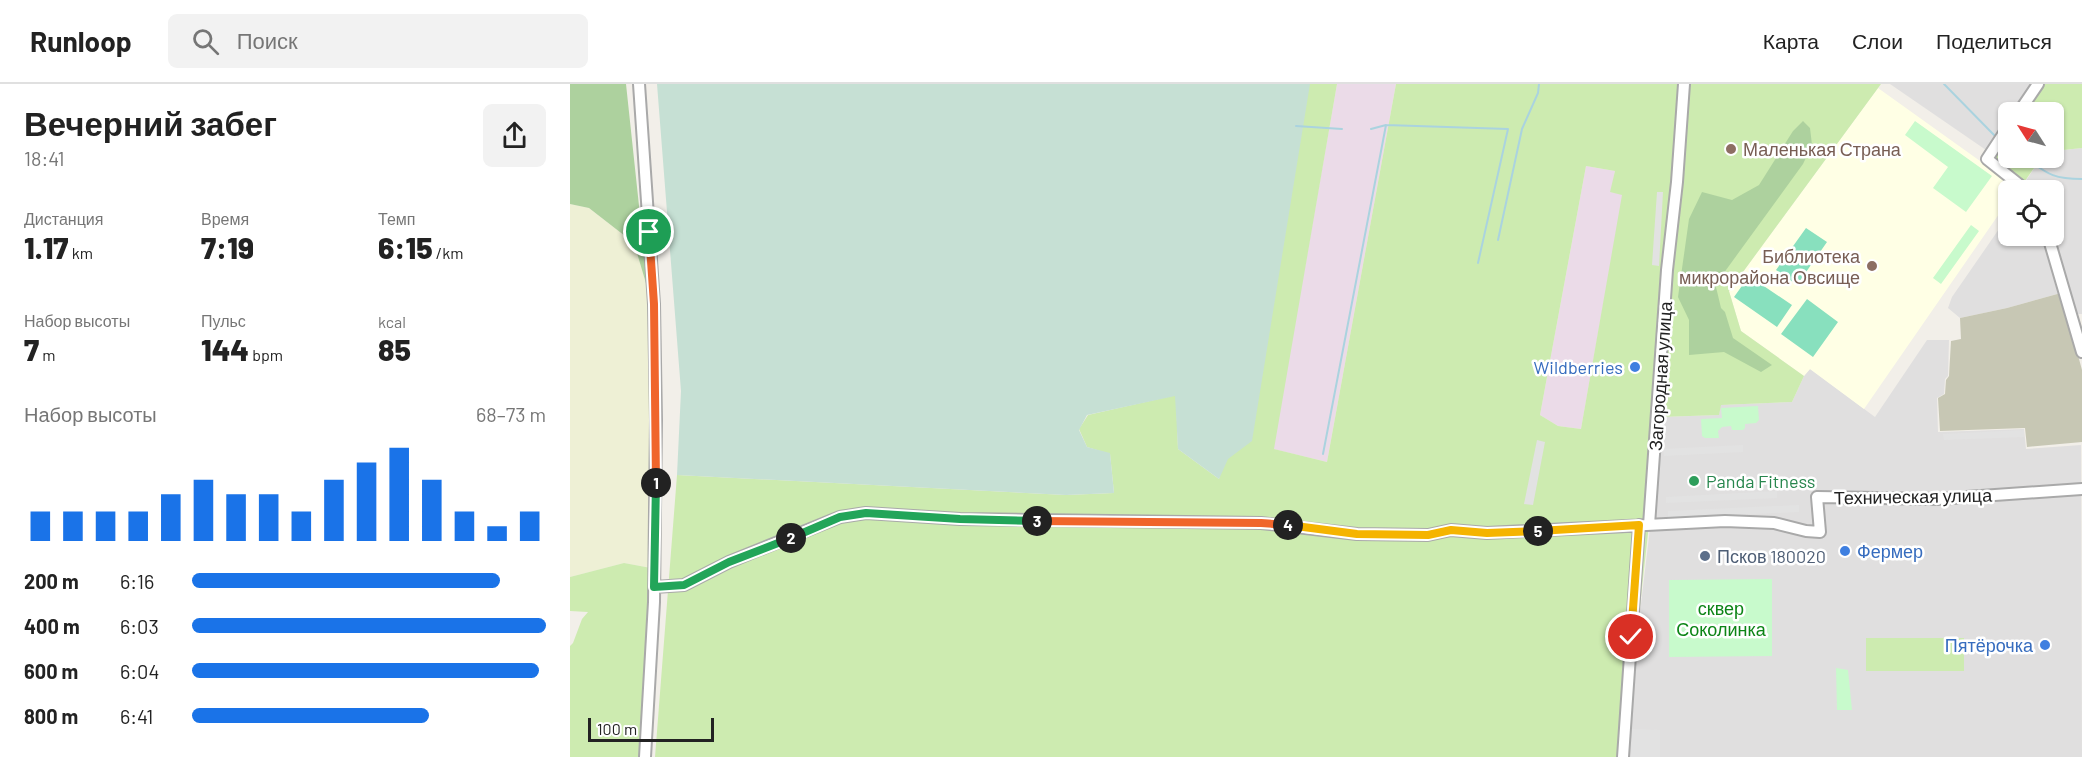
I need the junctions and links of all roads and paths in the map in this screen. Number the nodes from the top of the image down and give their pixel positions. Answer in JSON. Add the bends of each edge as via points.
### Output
{"nodes":[{"id":1,"x":639,"y":84,"type":"edge"},
{"id":2,"x":1684,"y":84,"type":"edge"},
{"id":3,"x":2038,"y":84,"type":"edge"},
{"id":4,"x":2026,"y":102,"type":"edge"},
{"id":5,"x":1998,"y":143,"type":"edge"},
{"id":6,"x":1998,"y":168,"type":"edge"},
{"id":7,"x":1998,"y":168,"type":"edge"},
{"id":8,"x":2013,"y":180,"type":"edge"},
{"id":9,"x":2052,"y":246,"type":"edge"},
{"id":10,"x":2077,"y":316,"type":"edge"},
{"id":11,"x":2082,"y":352,"type":"edge"},
{"id":12,"x":2082,"y":489,"type":"edge"},
{"id":13,"x":1644,"y":525,"type":"junction"},
{"id":14,"x":654,"y":587,"type":"junction"},
{"id":15,"x":645,"y":757,"type":"edge"},
{"id":16,"x":1623,"y":757,"type":"edge"}],
"edges":[{"from":1,"to":14,"type":"street","via":[[654,304]]},
{"from":2,"to":13,"type":"street","name":"Загородная улица"},
{"from":3,"to":4,"type":"street"},
{"from":5,"to":6,"type":"street","via":[[1987,159]]},
{"from":7,"to":8,"type":"street"},
{"from":9,"to":10,"type":"street"},
{"from":10,"to":11,"type":"street"},
{"from":12,"to":13,"type":"street","name":"Техническая улица","via":[[1938,499],[1817,497],[1820,532],[1758,521]]},
{"from":13,"to":14,"type":"street","via":[[1487,533],[1451,530],[1428,535],[1357,534],[1261,523],[960,519],[866,513],[840,517],[729,562],[684,585]]},
{"from":13,"to":16,"type":"street","name":"Загородная улица"},
{"from":14,"to":15,"type":"street"}]}
